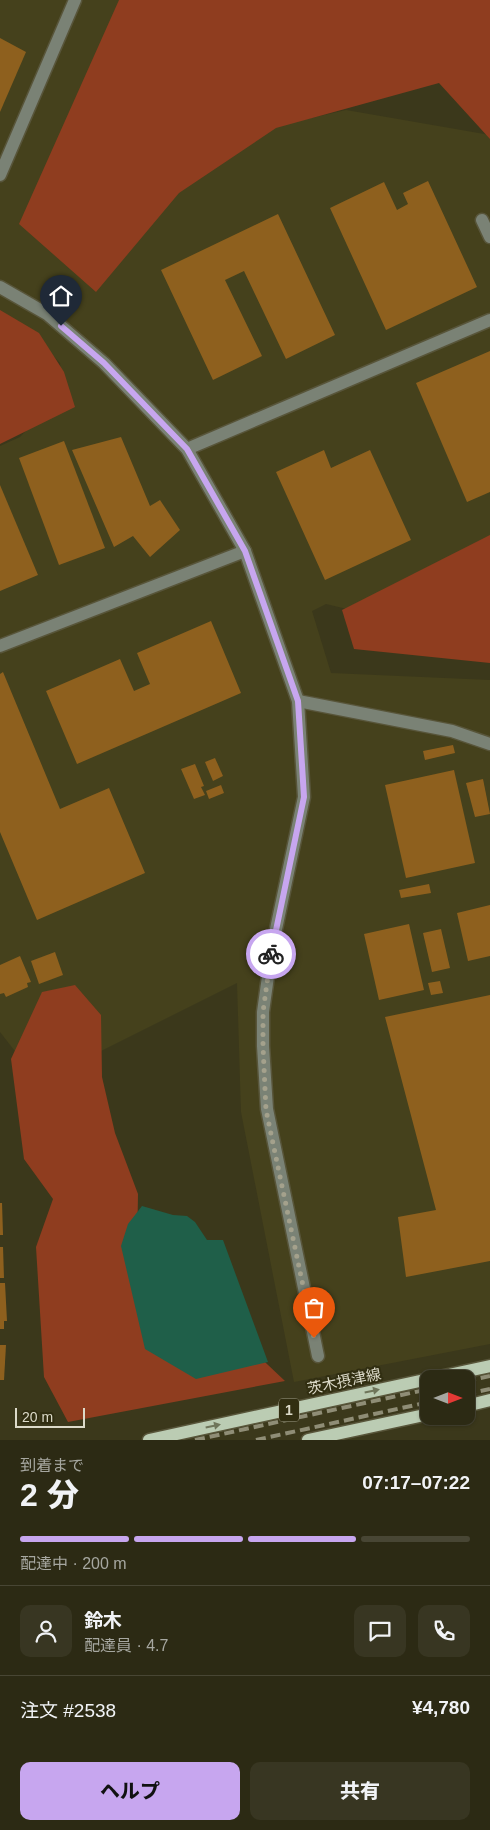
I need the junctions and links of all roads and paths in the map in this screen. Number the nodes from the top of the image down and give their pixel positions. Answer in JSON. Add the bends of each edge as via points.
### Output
{"nodes":[{"id":1,"x":75,"y":0,"type":"edge"},
{"id":2,"x":0,"y":175,"type":"edge"},
{"id":3,"x":482,"y":220,"type":"dead end"},
{"id":4,"x":490,"y":237,"type":"edge"},
{"id":5,"x":0,"y":286,"type":"edge"},
{"id":6,"x":490,"y":320,"type":"edge"},
{"id":7,"x":187,"y":449,"type":"junction"},
{"id":8,"x":245,"y":551,"type":"junction"},
{"id":9,"x":0,"y":646,"type":"edge"},
{"id":10,"x":298,"y":701,"type":"junction"},
{"id":11,"x":490,"y":744,"type":"edge"},
{"id":12,"x":318,"y":1356,"type":"dead end"},
{"id":13,"x":490,"y":1366,"type":"edge"},
{"id":14,"x":471,"y":1370,"type":"edge"},
{"id":15,"x":420,"y":1381,"type":"edge"},
{"id":16,"x":490,"y":1400,"type":"edge"},
{"id":17,"x":475,"y":1404,"type":"edge"},
{"id":18,"x":420,"y":1416,"type":"edge"},
{"id":19,"x":149,"y":1440,"type":"edge"},
{"id":20,"x":308,"y":1440,"type":"edge"}],
"edges":[{"from":1,"to":2,"type":"lane"},
{"from":3,"to":4,"type":"lane"},
{"from":5,"to":7,"type":"lane","via":[[47,314],[104,363]]},
{"from":6,"to":7,"type":"lane"},
{"from":7,"to":8,"type":"lane"},
{"from":8,"to":9,"type":"lane"},
{"from":8,"to":10,"type":"lane"},
{"from":10,"to":11,"type":"lane","via":[[452,731]]},
{"from":10,"to":12,"type":"lane","via":[[304,797],[272,948],[263,1012],[263,1046],[266,1110]]},
{"from":13,"to":14,"type":"main road","name":"茨木摂津線","number":"1"},
{"from":19,"to":15,"type":"main road","name":"茨木摂津線","number":"1","one_way":true},
{"from":16,"to":17,"type":"main road"},
{"from":18,"to":20,"type":"main road","number":"1"}]}
